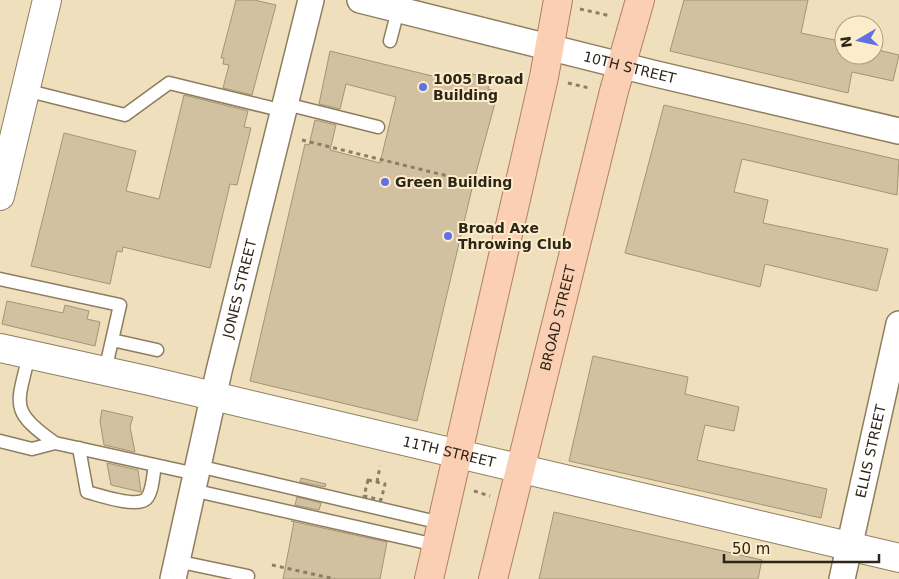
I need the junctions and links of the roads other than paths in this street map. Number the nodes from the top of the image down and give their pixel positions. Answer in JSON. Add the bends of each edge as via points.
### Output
{"nodes":[{"id":1,"x":47,"y":0,"type":"edge"},
{"id":2,"x":311,"y":0,"type":"edge"},
{"id":3,"x":360,"y":0,"type":"edge"},
{"id":4,"x":640,"y":0,"type":"edge"},
{"id":5,"x":565,"y":3,"type":"edge"},
{"id":6,"x":398,"y":10,"type":"junction"},
{"id":7,"x":390,"y":41,"type":"dead end"},
{"id":8,"x":550,"y":47,"type":"junction"},
{"id":9,"x":622,"y":65,"type":"junction"},
{"id":10,"x":25,"y":90,"type":"junction"},
{"id":11,"x":285,"y":108,"type":"junction"},
{"id":12,"x":378,"y":126,"type":"dead end"},
{"id":13,"x":899,"y":131,"type":"edge"},
{"id":14,"x":0,"y":196,"type":"edge"},
{"id":15,"x":0,"y":279,"type":"edge"},
{"id":16,"x":899,"y":324,"type":"edge"},
{"id":17,"x":112,"y":340,"type":"junction"},
{"id":18,"x":0,"y":348,"type":"edge"},
{"id":19,"x":158,"y":350,"type":"dead end"},
{"id":20,"x":30,"y":355,"type":"junction"},
{"id":21,"x":105,"y":372,"type":"junction"},
{"id":22,"x":213,"y":397,"type":"junction"},
{"id":23,"x":0,"y":441,"type":"edge"},
{"id":24,"x":55,"y":443,"type":"junction"},
{"id":25,"x":79,"y":448,"type":"junction"},
{"id":26,"x":458,"y":454,"type":"junction"},
{"id":27,"x":155,"y":465,"type":"junction"},
{"id":28,"x":520,"y":468,"type":"junction"},
{"id":29,"x":195,"y":477,"type":"junction"},
{"id":30,"x":439,"y":534,"type":"junction"},
{"id":31,"x":849,"y":547,"type":"junction"},
{"id":32,"x":899,"y":558,"type":"edge"},
{"id":33,"x":174,"y":570,"type":"edge"},
{"id":34,"x":248,"y":576,"type":"dead end"},
{"id":35,"x":429,"y":579,"type":"edge"},
{"id":36,"x":493,"y":579,"type":"edge"},
{"id":37,"x":842,"y":579,"type":"edge"}],
"edges":[{"from":1,"to":10,"type":"main road"},
{"from":2,"to":11,"type":"street","name":"JONES STREET"},
{"from":3,"to":6,"type":"street","name":"10TH STREET"},
{"from":4,"to":9,"type":"main road","name":"BROAD STREET"},
{"from":5,"to":8,"type":"main road"},
{"from":6,"to":7,"type":"lane"},
{"from":6,"to":8,"type":"street","name":"10TH STREET"},
{"from":8,"to":9,"type":"street","name":"10TH STREET"},
{"from":8,"to":26,"type":"main road"},
{"from":9,"to":13,"type":"street","name":"10TH STREET"},
{"from":9,"to":28,"type":"main road","name":"BROAD STREET"},
{"from":10,"to":11,"type":"lane","via":[[125,115],[169,83]]},
{"from":10,"to":14,"type":"main road"},
{"from":11,"to":12,"type":"lane"},
{"from":11,"to":22,"type":"street","name":"JONES STREET"},
{"from":15,"to":17,"type":"lane","via":[[120,305]]},
{"from":16,"to":31,"type":"street","name":"ELLIS STREET"},
{"from":17,"to":19,"type":"lane"},
{"from":17,"to":21,"type":"lane"},
{"from":18,"to":20,"type":"main road","name":"11TH STREET"},
{"from":20,"to":21,"type":"main road","name":"11TH STREET"},
{"from":20,"to":24,"type":"lane","via":[[20,396],[21,413],[27,422]]},
{"from":21,"to":22,"type":"main road","name":"11TH STREET"},
{"from":22,"to":26,"type":"main road","name":"11TH STREET"},
{"from":22,"to":29,"type":"street","name":"JONES STREET"},
{"from":23,"to":24,"type":"lane","via":[[32,449]]},
{"from":24,"to":25,"type":"lane"},
{"from":25,"to":27,"type":"lane"},
{"from":25,"to":27,"type":"lane","via":[[87,492],[130,502],[146,500]]},
{"from":26,"to":28,"type":"main road","name":"11TH STREET"},
{"from":26,"to":30,"type":"main road"},
{"from":27,"to":29,"type":"lane"},
{"from":28,"to":31,"type":"main road","name":"11TH STREET"},
{"from":28,"to":36,"type":"main road","name":"BROAD STREET"},
{"from":29,"to":30,"type":"lane"},
{"from":29,"to":30,"type":"lane"},
{"from":29,"to":33,"type":"street","name":"JONES STREET"},
{"from":30,"to":35,"type":"main road"},
{"from":31,"to":32,"type":"main road","name":"11TH STREET"},
{"from":31,"to":37,"type":"street","name":"ELLIS STREET"},
{"from":33,"to":34,"type":"lane"}]}
